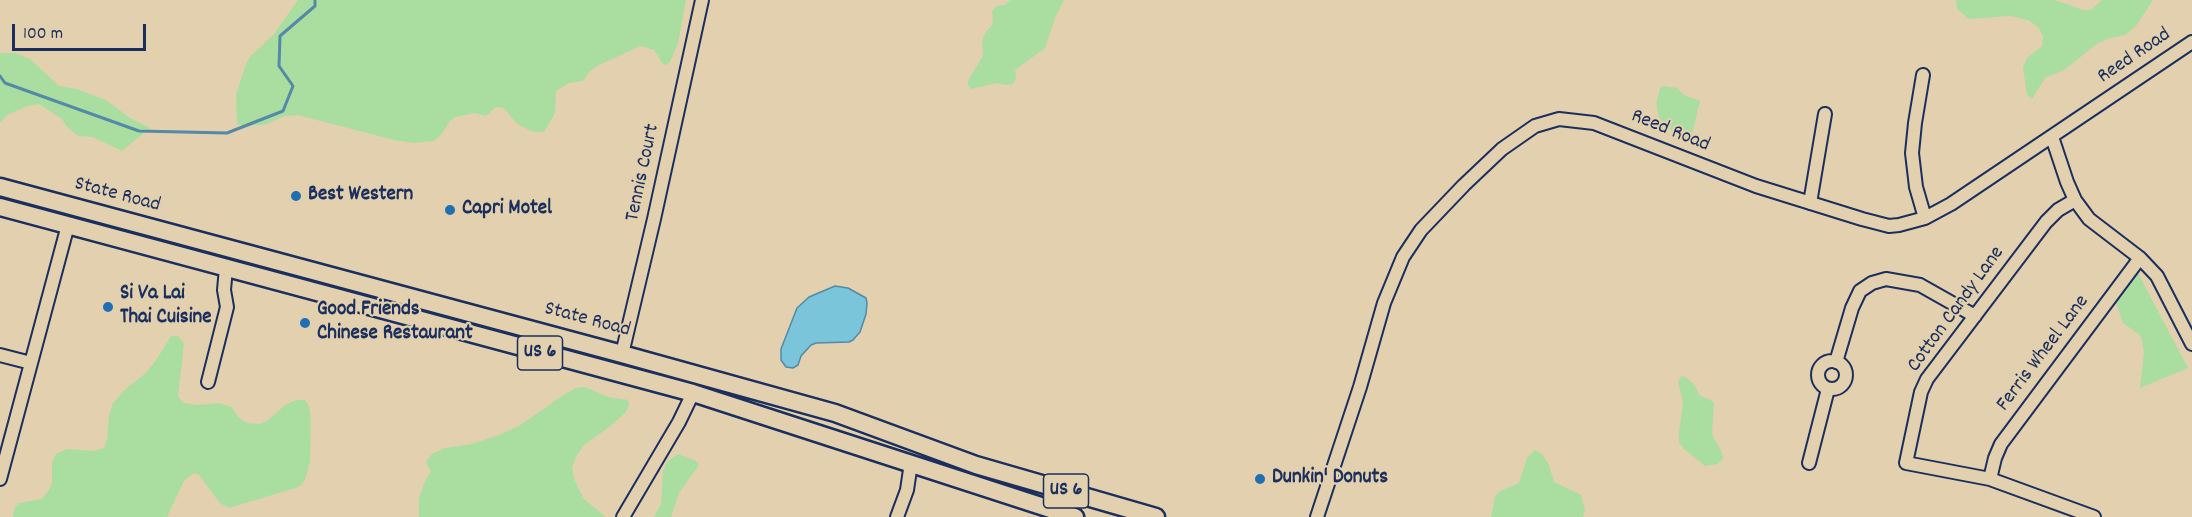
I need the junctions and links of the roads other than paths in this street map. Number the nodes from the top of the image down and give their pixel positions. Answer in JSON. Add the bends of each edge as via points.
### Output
{"nodes":[{"id":1,"x":702,"y":0,"type":"edge"},
{"id":2,"x":2192,"y":42,"type":"edge"},
{"id":3,"x":1923,"y":75,"type":"dead end"},
{"id":4,"x":1825,"y":114,"type":"dead end"},
{"id":5,"x":2052,"y":137,"type":"junction"},
{"id":6,"x":0,"y":188,"type":"edge"},
{"id":7,"x":2075,"y":200,"type":"junction"},
{"id":8,"x":1810,"y":203,"type":"junction"},
{"id":9,"x":0,"y":207,"type":"edge"},
{"id":10,"x":1925,"y":218,"type":"junction"},
{"id":11,"x":68,"y":225,"type":"junction"},
{"id":12,"x":2140,"y":258,"type":"junction"},
{"id":13,"x":226,"y":268,"type":"junction"},
{"id":14,"x":393,"y":293,"type":"junction"},
{"id":15,"x":388,"y":311,"type":"junction"},
{"id":16,"x":1975,"y":316,"type":"junction"},
{"id":17,"x":583,"y":344,"type":"junction"},
{"id":18,"x":2192,"y":344,"type":"edge"},
{"id":19,"x":622,"y":354,"type":"junction"},
{"id":20,"x":0,"y":355,"type":"edge"},
{"id":21,"x":1836,"y":362,"type":"junction"},
{"id":22,"x":31,"y":363,"type":"junction"},
{"id":23,"x":578,"y":363,"type":"junction"},
{"id":24,"x":208,"y":382,"type":"dead end"},
{"id":25,"x":1828,"y":389,"type":"junction"},
{"id":26,"x":693,"y":393,"type":"junction"},
{"id":27,"x":912,"y":463,"type":"junction"},
{"id":28,"x":1809,"y":463,"type":"dead end"},
{"id":29,"x":976,"y":465,"type":"junction"},
{"id":30,"x":0,"y":479,"type":"edge"},
{"id":31,"x":1990,"y":479,"type":"junction"},
{"id":32,"x":969,"y":483,"type":"junction"},
{"id":33,"x":624,"y":517,"type":"edge"},
{"id":34,"x":897,"y":517,"type":"edge"},
{"id":35,"x":1075,"y":517,"type":"edge"},
{"id":36,"x":1156,"y":517,"type":"edge"},
{"id":37,"x":1317,"y":517,"type":"edge"},
{"id":38,"x":2094,"y":517,"type":"edge"}],
"edges":[{"from":1,"to":19,"type":"street","name":"Tennis Court"},
{"from":2,"to":5,"type":"street","name":"Reed Road"},
{"from":3,"to":10,"type":"street","via":[[1912,153]]},
{"from":4,"to":8,"type":"street"},
{"from":5,"to":7,"type":"street"},
{"from":5,"to":10,"type":"street","name":"Reed Road"},
{"from":6,"to":14,"type":"main road","name":"State Road","number":"US 6"},
{"from":7,"to":12,"type":"street","via":[[2089,219]]},
{"from":7,"to":16,"type":"street","name":"Cotton Candy Lane","via":[[2046,222]]},
{"from":8,"to":10,"type":"street","name":"Reed Road","via":[[1889,226]]},
{"from":8,"to":37,"type":"street","name":"Reed Road","via":[[1594,123],[1559,119],[1524,132],[1444,206],[1403,257],[1384,303]]},
{"from":9,"to":11,"type":"main road","name":"State Road","number":"US 6"},
{"from":11,"to":13,"type":"main road","name":"State Road","number":"US 6"},
{"from":11,"to":22,"type":"street"},
{"from":12,"to":18,"type":"street","via":[[2157,276]]},
{"from":12,"to":31,"type":"street","name":"Ferris Wheel Lane","via":[[2001,444]]},
{"from":13,"to":15,"type":"main road","name":"State Road","number":"US 6"},
{"from":13,"to":24,"type":"street","via":[[227,307]]},
{"from":14,"to":15,"type":"street"},
{"from":14,"to":17,"type":"main road","name":"State Road","number":"US 6"},
{"from":15,"to":23,"type":"main road","name":"State Road","number":"US 6"},
{"from":16,"to":21,"type":"street","via":[[1920,285],[1886,279],[1872,283],[1860,291],[1852,308]]},
{"from":16,"to":31,"type":"street","name":"Cotton Candy Lane","via":[[1927,379],[1906,463]]},
{"from":17,"to":19,"type":"main road","name":"State Road","number":"US 6"},
{"from":17,"to":23,"type":"street"},
{"from":19,"to":29,"type":"main road","name":"State Road","number":"US 6","via":[[835,413]]},
{"from":20,"to":22,"type":"street"},
{"from":21,"to":25,"type":"street","via":[[1824,364],[1819,371],[1821,384]]},
{"from":21,"to":25,"type":"street","via":[[1844,367],[1846,379],[1841,387]]},
{"from":22,"to":30,"type":"street"},
{"from":23,"to":26,"type":"main road","name":"State Road","number":"US 6"},
{"from":25,"to":28,"type":"street"},
{"from":26,"to":27,"type":"main road","name":"State Road","number":"US 6"},
{"from":26,"to":33,"type":"street"},
{"from":27,"to":32,"type":"main road","name":"State Road","number":"US 6"},
{"from":27,"to":34,"type":"street","via":[[908,490]]},
{"from":29,"to":32,"type":"street"},
{"from":29,"to":36,"type":"main road","name":"State Road","number":"US 6"},
{"from":31,"to":38,"type":"street"},
{"from":32,"to":35,"type":"main road","name":"State Road","number":"US 6"}]}
